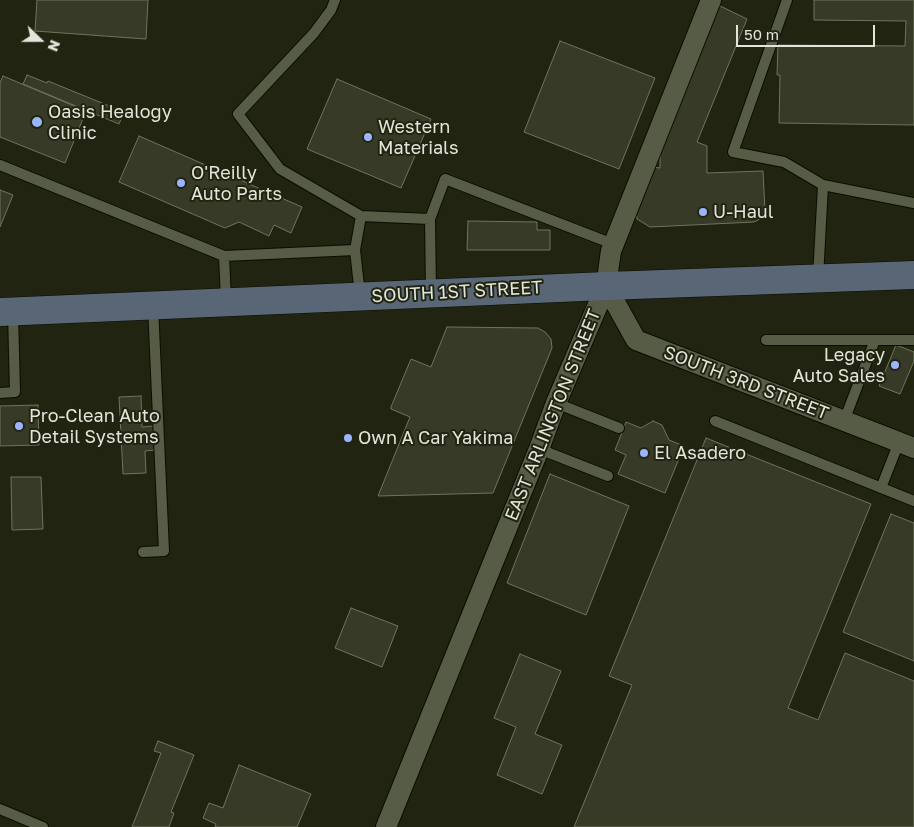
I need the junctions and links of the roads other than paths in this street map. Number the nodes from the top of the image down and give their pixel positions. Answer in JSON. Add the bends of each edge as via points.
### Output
{"nodes":[{"id":1,"x":334,"y":0,"type":"edge"},
{"id":2,"x":711,"y":0,"type":"edge"},
{"id":3,"x":787,"y":0,"type":"edge"},
{"id":4,"x":0,"y":164,"type":"edge"},
{"id":5,"x":823,"y":184,"type":"junction"},
{"id":6,"x":914,"y":203,"type":"edge"},
{"id":7,"x":360,"y":216,"type":"junction"},
{"id":8,"x":430,"y":219,"type":"junction"},
{"id":9,"x":614,"y":244,"type":"junction"},
{"id":10,"x":355,"y":250,"type":"junction"},
{"id":11,"x":224,"y":256,"type":"junction"},
{"id":12,"x":914,"y":275,"type":"edge"},
{"id":13,"x":818,"y":278,"type":"junction"},
{"id":14,"x":606,"y":286,"type":"junction"},
{"id":15,"x":432,"y":293,"type":"junction"},
{"id":16,"x":360,"y":296,"type":"junction"},
{"id":17,"x":226,"y":302,"type":"junction"},
{"id":18,"x":153,"y":305,"type":"junction"},
{"id":19,"x":6,"y":312,"type":"edge"},
{"id":20,"x":766,"y":340,"type":"dead end"},
{"id":21,"x":875,"y":340,"type":"junction"},
{"id":22,"x":914,"y":340,"type":"edge"},
{"id":23,"x":0,"y":393,"type":"edge"},
{"id":24,"x":556,"y":403,"type":"junction"},
{"id":25,"x":844,"y":420,"type":"junction"},
{"id":26,"x":715,"y":421,"type":"dead end"},
{"id":27,"x":618,"y":428,"type":"dead end"},
{"id":28,"x":907,"y":445,"type":"edge"},
{"id":29,"x":539,"y":449,"type":"junction"},
{"id":30,"x":608,"y":476,"type":"dead end"},
{"id":31,"x":881,"y":488,"type":"junction"},
{"id":32,"x":914,"y":501,"type":"edge"},
{"id":33,"x":143,"y":552,"type":"dead end"},
{"id":34,"x":0,"y":809,"type":"edge"},
{"id":35,"x":44,"y":827,"type":"edge"},
{"id":36,"x":386,"y":827,"type":"edge"}],
"edges":[{"from":1,"to":7,"type":"lane","via":[[331,10],[314,33],[238,114],[280,168]]},
{"from":2,"to":9,"type":"street","name":"EAST ARLINGTON STREET"},
{"from":3,"to":5,"type":"lane","via":[[734,152],[784,162]]},
{"from":4,"to":11,"type":"lane"},
{"from":5,"to":6,"type":"lane"},
{"from":5,"to":13,"type":"lane"},
{"from":7,"to":8,"type":"lane"},
{"from":7,"to":10,"type":"lane"},
{"from":8,"to":9,"type":"lane","via":[[445,179]]},
{"from":8,"to":15,"type":"lane"},
{"from":9,"to":14,"type":"street","name":"EAST ARLINGTON STREET"},
{"from":10,"to":11,"type":"lane"},
{"from":10,"to":16,"type":"lane"},
{"from":11,"to":17,"type":"lane"},
{"from":12,"to":13,"type":"main road","name":"SOUTH 1ST STREET"},
{"from":13,"to":14,"type":"main road","name":"SOUTH 1ST STREET"},
{"from":14,"to":15,"type":"main road","name":"SOUTH 1ST STREET"},
{"from":14,"to":24,"type":"street","name":"EAST ARLINGTON STREET"},
{"from":14,"to":25,"type":"street","name":"SOUTH 3RD STREET","via":[[636,340]]},
{"from":15,"to":16,"type":"main road","name":"SOUTH 1ST STREET"},
{"from":16,"to":17,"type":"main road","name":"SOUTH 1ST STREET"},
{"from":17,"to":18,"type":"main road","name":"SOUTH 1ST STREET"},
{"from":18,"to":19,"type":"main road","name":"SOUTH 1ST STREET"},
{"from":18,"to":33,"type":"lane","via":[[164,551]]},
{"from":19,"to":23,"type":"lane","via":[[15,392]]},
{"from":20,"to":21,"type":"lane"},
{"from":21,"to":22,"type":"lane"},
{"from":21,"to":25,"type":"lane"},
{"from":24,"to":27,"type":"lane"},
{"from":24,"to":29,"type":"street","name":"EAST ARLINGTON STREET"},
{"from":25,"to":28,"type":"street","name":"SOUTH 3RD STREET"},
{"from":26,"to":31,"type":"lane"},
{"from":28,"to":31,"type":"lane"},
{"from":29,"to":30,"type":"lane"},
{"from":29,"to":36,"type":"street","name":"EAST ARLINGTON STREET"},
{"from":31,"to":32,"type":"lane"},
{"from":34,"to":35,"type":"lane"}]}
